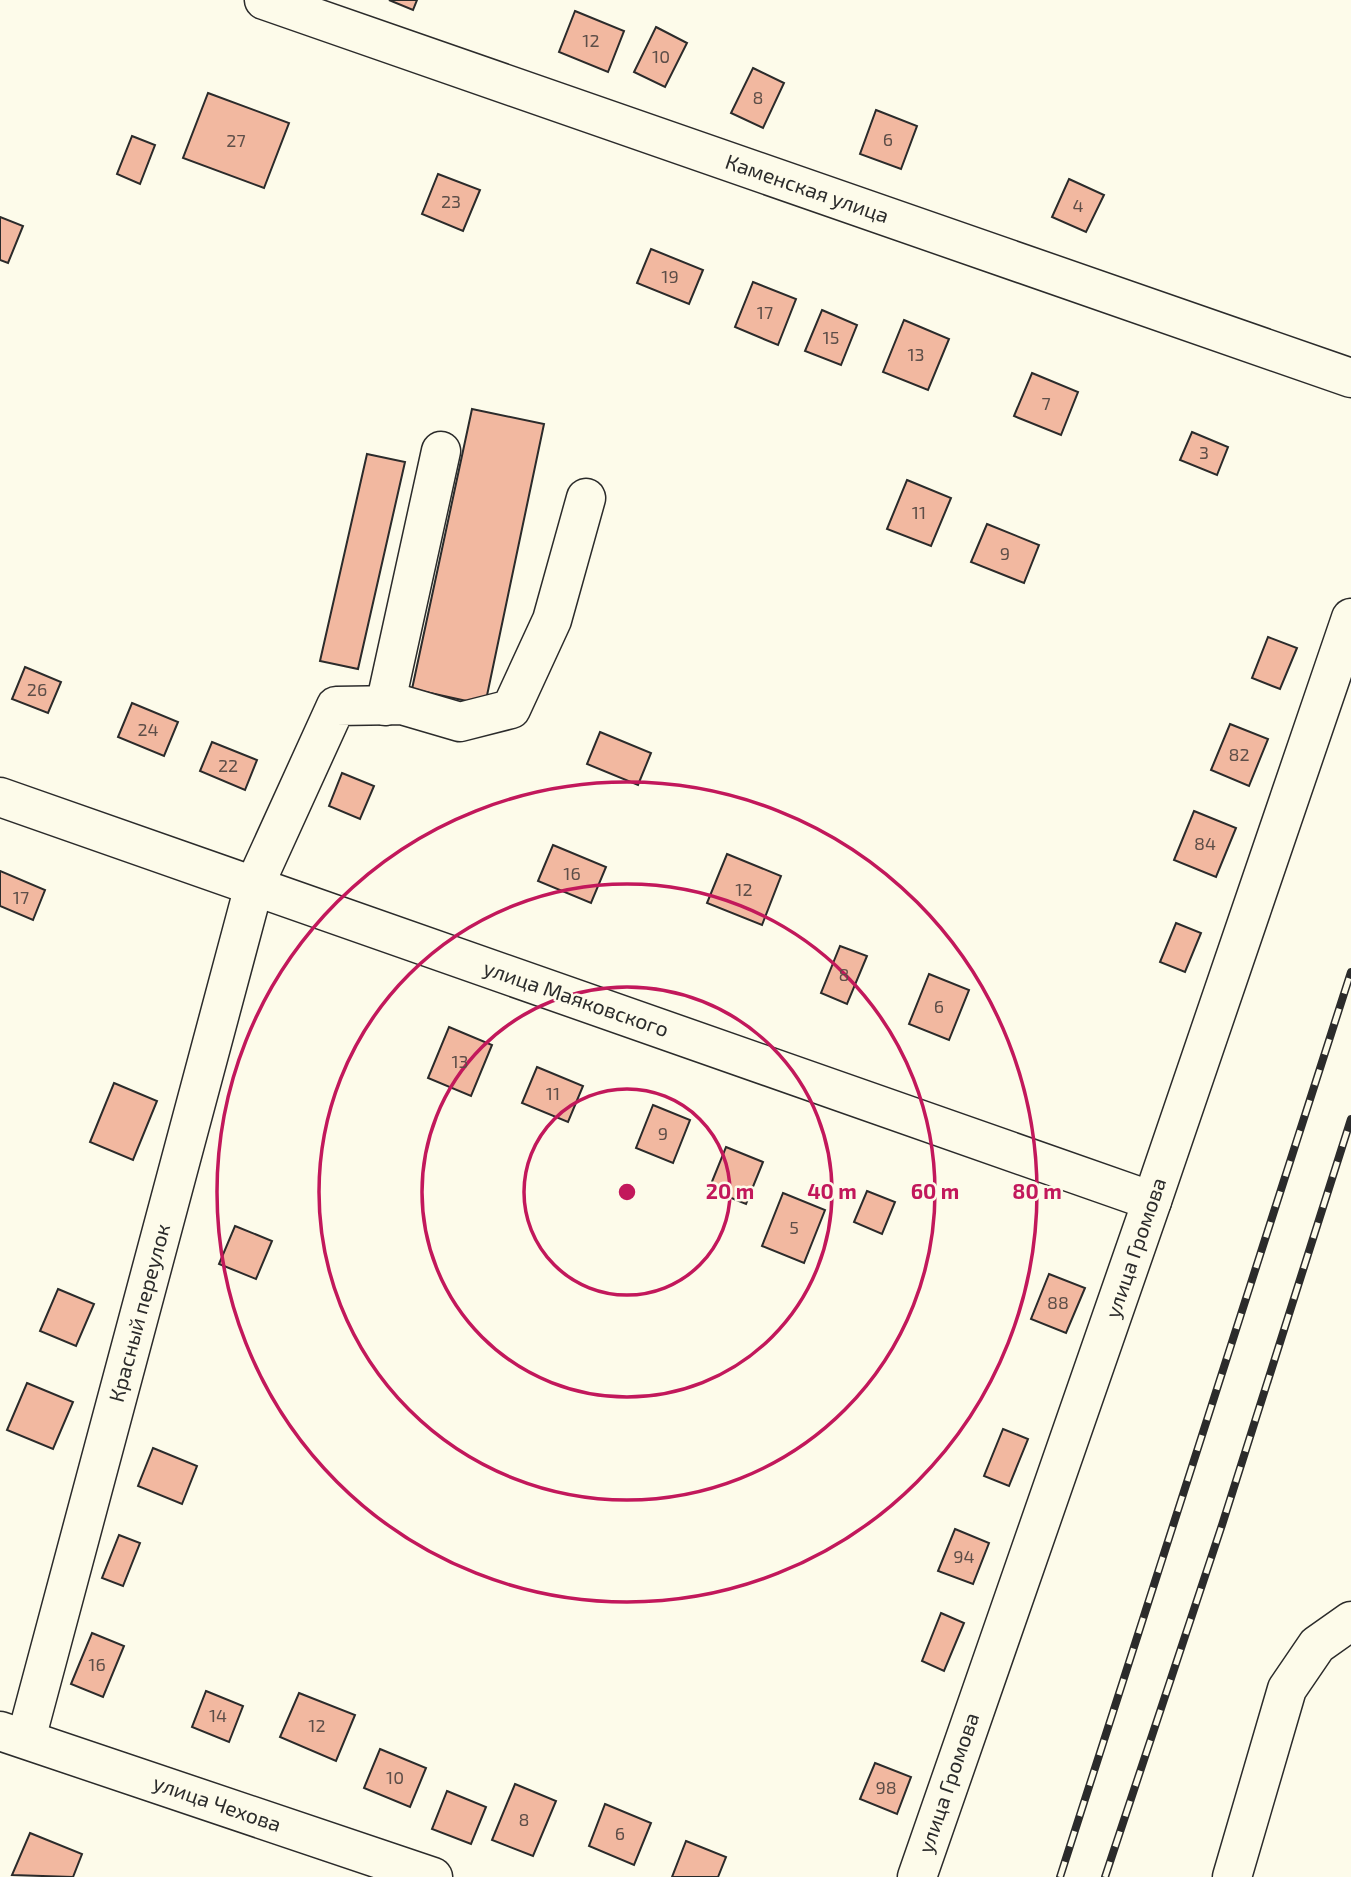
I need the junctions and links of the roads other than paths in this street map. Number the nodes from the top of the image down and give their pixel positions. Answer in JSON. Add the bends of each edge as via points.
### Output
{"nodes":[{"id":1,"x":264,"y":0,"type":"edge"},
{"id":2,"x":1351,"y":378,"type":"edge"},
{"id":3,"x":441,"y":451,"type":"dead end"},
{"id":4,"x":586,"y":498,"type":"dead end"},
{"id":5,"x":1351,"y":618,"type":"edge"},
{"id":6,"x":385,"y":705,"type":"junction"},
{"id":7,"x":0,"y":797,"type":"edge"},
{"id":8,"x":254,"y":886,"type":"junction"},
{"id":9,"x":1152,"y":1201,"type":"junction"},
{"id":10,"x":1351,"y":1621,"type":"edge"},
{"id":11,"x":13,"y":1735,"type":"edge"},
{"id":12,"x":433,"y":1877,"type":"edge"},
{"id":13,"x":917,"y":1877,"type":"edge"},
{"id":14,"x":1232,"y":1877,"type":"edge"}],
"edges":[{"from":1,"to":2,"type":"street","name":"Каменская улица"},
{"from":3,"to":6,"type":"street"},
{"from":4,"to":6,"type":"street","via":[[551,620],[511,709],[460,722],[402,705]]},
{"from":5,"to":9,"type":"street","name":"улица Громова"},
{"from":6,"to":8,"type":"street","name":"Красный переулок","via":[[336,706]]},
{"from":7,"to":8,"type":"street","name":"улица Маяковского"},
{"from":8,"to":9,"type":"street","name":"улица Маяковского"},
{"from":8,"to":11,"type":"street","name":"Красный переулок"},
{"from":9,"to":13,"type":"street","name":"улица Громова"},
{"from":10,"to":14,"type":"street","via":[[1317,1645],[1287,1689]]},
{"from":11,"to":12,"type":"street","name":"улица Чехова"}]}
